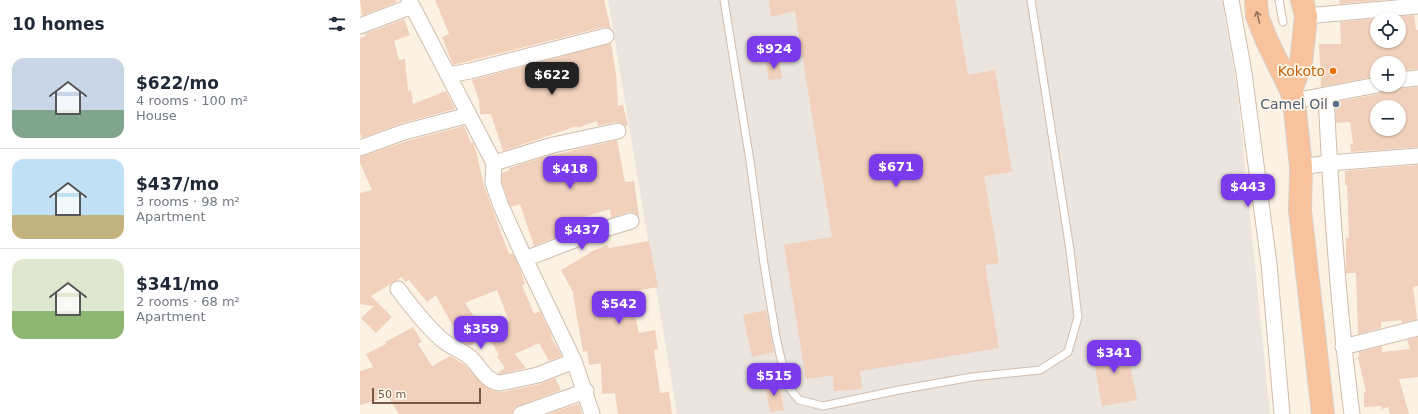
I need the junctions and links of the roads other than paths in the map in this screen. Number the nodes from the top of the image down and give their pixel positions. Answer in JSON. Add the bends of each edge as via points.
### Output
{"nodes":[{"id":1,"x":724,"y":0,"type":"edge"},
{"id":2,"x":1031,"y":0,"type":"edge"},
{"id":3,"x":1231,"y":0,"type":"edge"},
{"id":4,"x":1256,"y":0,"type":"edge"},
{"id":5,"x":1279,"y":0,"type":"edge"},
{"id":6,"x":411,"y":3,"type":"edge"},
{"id":7,"x":1418,"y":6,"type":"edge"},
{"id":8,"x":1304,"y":17,"type":"edge"},
{"id":9,"x":1283,"y":22,"type":"dead end"},
{"id":10,"x":360,"y":26,"type":"edge"},
{"id":11,"x":606,"y":36,"type":"dead end"},
{"id":12,"x":1267,"y":41,"type":"junction"},
{"id":13,"x":448,"y":75,"type":"junction"},
{"id":14,"x":1418,"y":78,"type":"edge"},
{"id":15,"x":1406,"y":79,"type":"edge"},
{"id":16,"x":1370,"y":86,"type":"edge"},
{"id":17,"x":1326,"y":94,"type":"junction"},
{"id":18,"x":1293,"y":96,"type":"junction"},
{"id":19,"x":469,"y":115,"type":"junction"},
{"id":20,"x":618,"y":131,"type":"dead end"},
{"id":21,"x":360,"y":148,"type":"edge"},
{"id":22,"x":1418,"y":156,"type":"edge"},
{"id":23,"x":494,"y":163,"type":"junction"},
{"id":24,"x":1329,"y":163,"type":"junction"},
{"id":25,"x":1301,"y":167,"type":"junction"},
{"id":26,"x":631,"y":221,"type":"dead end"},
{"id":27,"x":525,"y":259,"type":"junction"},
{"id":28,"x":398,"y":289,"type":"dead end"},
{"id":29,"x":1418,"y":328,"type":"edge"},
{"id":30,"x":1343,"y":347,"type":"junction"},
{"id":31,"x":574,"y":361,"type":"junction"},
{"id":32,"x":586,"y":391,"type":"junction"},
{"id":33,"x":521,"y":414,"type":"edge"},
{"id":34,"x":592,"y":414,"type":"edge"},
{"id":35,"x":1282,"y":414,"type":"edge"},
{"id":36,"x":1323,"y":414,"type":"edge"},
{"id":37,"x":1352,"y":414,"type":"edge"}],
"edges":[{"from":1,"to":2,"type":"lane","via":[[764,264],[787,385],[799,400],[823,406],[972,377],[1040,370],[1068,352],[1078,317]]},
{"from":3,"to":35,"type":"street","via":[[1244,73],[1269,264]]},
{"from":12,"to":4,"type":"highway","one_way":true,"via":[[1257,16]]},
{"from":5,"to":9,"type":"lane"},
{"from":6,"to":10,"type":"street"},
{"from":6,"to":13,"type":"street"},
{"from":7,"to":8,"type":"street"},
{"from":8,"to":12,"type":"highway","via":[[1282,45]]},
{"from":8,"to":18,"type":"highway","via":[[1300,63]]},
{"from":11,"to":13,"type":"street"},
{"from":12,"to":18,"type":"highway"},
{"from":13,"to":19,"type":"street"},
{"from":14,"to":15,"type":"street"},
{"from":16,"to":17,"type":"street"},
{"from":17,"to":18,"type":"street"},
{"from":17,"to":24,"type":"street"},
{"from":18,"to":25,"type":"highway"},
{"from":19,"to":21,"type":"street","via":[[404,132]]},
{"from":19,"to":23,"type":"street"},
{"from":20,"to":23,"type":"street","via":[[553,145]]},
{"from":22,"to":24,"type":"street"},
{"from":23,"to":27,"type":"street","via":[[493,183]]},
{"from":24,"to":25,"type":"street"},
{"from":24,"to":30,"type":"street"},
{"from":25,"to":36,"type":"highway","via":[[1300,210]]},
{"from":26,"to":27,"type":"street"},
{"from":27,"to":31,"type":"street"},
{"from":28,"to":31,"type":"street","via":[[410,306],[444,341],[461,350],[494,383],[500,384],[538,374]]},
{"from":29,"to":30,"type":"street"},
{"from":30,"to":37,"type":"street"},
{"from":31,"to":32,"type":"street"},
{"from":32,"to":33,"type":"street"},
{"from":32,"to":34,"type":"street"}]}
